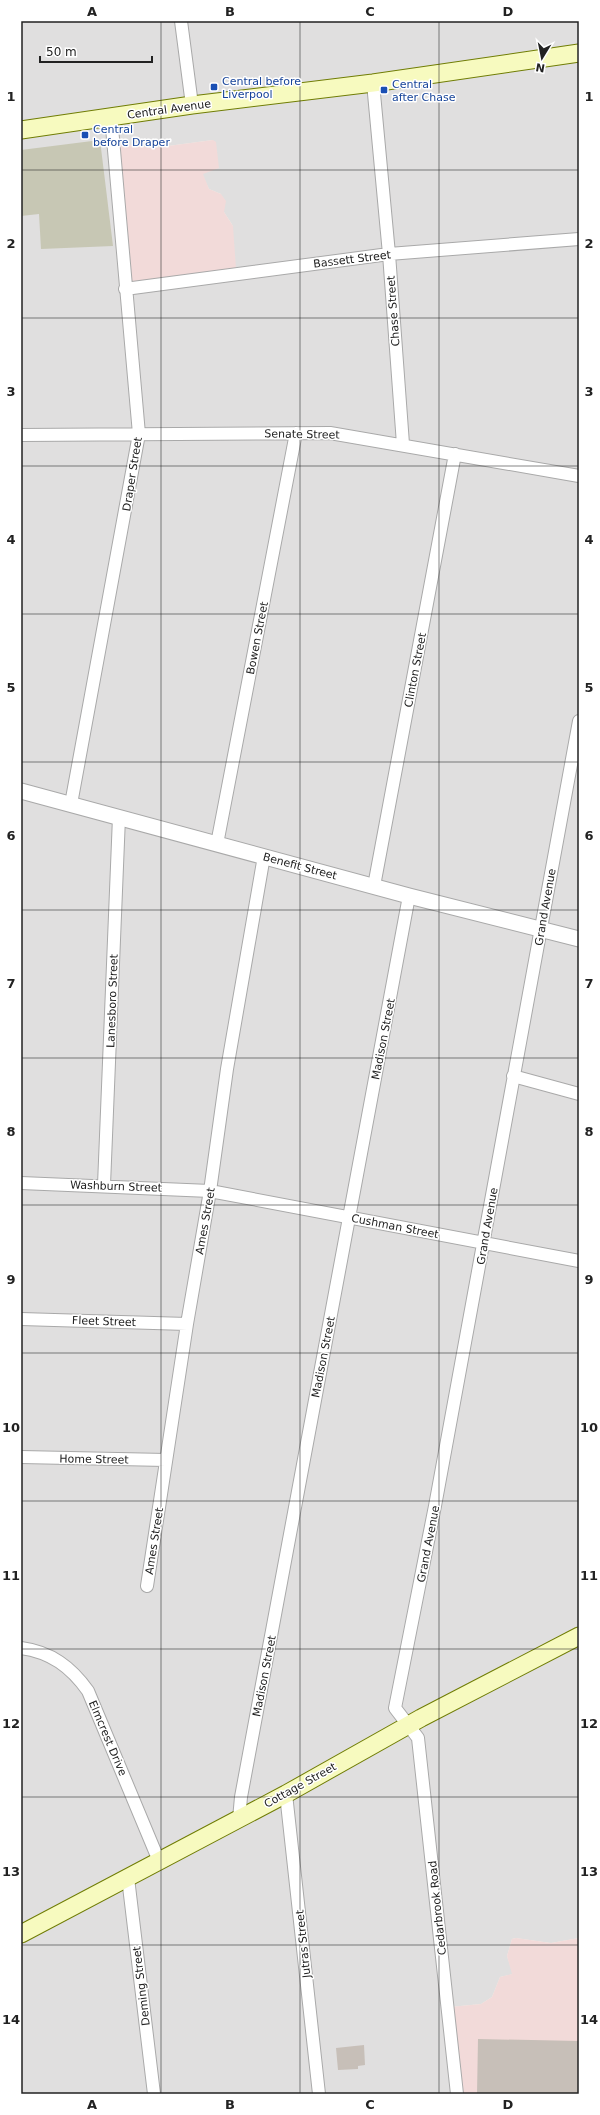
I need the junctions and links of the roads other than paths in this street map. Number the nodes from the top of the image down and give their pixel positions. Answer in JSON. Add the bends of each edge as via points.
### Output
{"nodes":[{"id":1,"x":181,"y":21,"type":"edge"},
{"id":2,"x":579,"y":53,"type":"edge"},
{"id":3,"x":373,"y":83,"type":"junction"},
{"id":4,"x":192,"y":105,"type":"junction"},
{"id":5,"x":111,"y":116,"type":"junction"},
{"id":6,"x":21,"y":130,"type":"edge"},
{"id":7,"x":579,"y":239,"type":"edge"},
{"id":8,"x":389,"y":254,"type":"junction"},
{"id":9,"x":125,"y":289,"type":"junction"},
{"id":10,"x":296,"y":432,"type":"junction"},
{"id":11,"x":139,"y":434,"type":"junction"},
{"id":12,"x":21,"y":435,"type":"edge"},
{"id":13,"x":402,"y":444,"type":"junction"},
{"id":14,"x":455,"y":454,"type":"junction"},
{"id":15,"x":579,"y":476,"type":"edge"},
{"id":16,"x":579,"y":721,"type":"edge"},
{"id":17,"x":21,"y":791,"type":"edge"},
{"id":18,"x":71,"y":804,"type":"junction"},
{"id":19,"x":120,"y":816,"type":"junction"},
{"id":20,"x":217,"y":844,"type":"junction"},
{"id":21,"x":264,"y":856,"type":"junction"},
{"id":22,"x":374,"y":886,"type":"junction"},
{"id":23,"x":409,"y":896,"type":"junction"},
{"id":24,"x":541,"y":928,"type":"junction"},
{"id":25,"x":579,"y":938,"type":"edge"},
{"id":26,"x":513,"y":1076,"type":"junction"},
{"id":27,"x":579,"y":1094,"type":"edge"},
{"id":28,"x":21,"y":1183,"type":"edge"},
{"id":29,"x":104,"y":1185,"type":"junction"},
{"id":30,"x":210,"y":1191,"type":"junction"},
{"id":31,"x":349,"y":1218,"type":"junction"},
{"id":32,"x":484,"y":1243,"type":"junction"},
{"id":33,"x":579,"y":1261,"type":"edge"},
{"id":34,"x":21,"y":1319,"type":"edge"},
{"id":35,"x":187,"y":1324,"type":"junction"},
{"id":36,"x":21,"y":1457,"type":"edge"},
{"id":37,"x":166,"y":1460,"type":"junction"},
{"id":38,"x":147,"y":1586,"type":"dead end"},
{"id":39,"x":579,"y":1636,"type":"edge"},
{"id":40,"x":21,"y":1648,"type":"edge"},
{"id":41,"x":408,"y":1726,"type":"junction"},
{"id":42,"x":286,"y":1794,"type":"junction"},
{"id":43,"x":239,"y":1819,"type":"junction"},
{"id":44,"x":159,"y":1861,"type":"junction"},
{"id":45,"x":128,"y":1878,"type":"junction"},
{"id":46,"x":21,"y":1934,"type":"edge"},
{"id":47,"x":154,"y":2094,"type":"edge"},
{"id":48,"x":319,"y":2094,"type":"edge"},
{"id":49,"x":457,"y":2094,"type":"edge"}],
"edges":[{"from":1,"to":4,"type":"street"},
{"from":2,"to":3,"type":"main road","name":"Central Avenue"},
{"from":3,"to":4,"type":"main road","name":"Central Avenue"},
{"from":3,"to":8,"type":"street","name":"Chase Street"},
{"from":4,"to":5,"type":"main road","name":"Central Avenue"},
{"from":5,"to":6,"type":"main road","name":"Central Avenue"},
{"from":5,"to":9,"type":"street","name":"Draper Street"},
{"from":7,"to":8,"type":"street","name":"Bassett Street"},
{"from":8,"to":9,"type":"street","name":"Bassett Street"},
{"from":8,"to":13,"type":"street","name":"Chase Street"},
{"from":9,"to":11,"type":"street","name":"Draper Street"},
{"from":10,"to":11,"type":"street","name":"Senate Street"},
{"from":10,"to":13,"type":"street","name":"Senate Street","via":[[330,433]]},
{"from":10,"to":20,"type":"street","name":"Bowen Street"},
{"from":11,"to":12,"type":"street","name":"Senate Street"},
{"from":11,"to":18,"type":"street","name":"Draper Street"},
{"from":13,"to":14,"type":"street","name":"Senate Street"},
{"from":14,"to":15,"type":"street","name":"Senate Street"},
{"from":14,"to":22,"type":"street","name":"Clinton Street"},
{"from":16,"to":24,"type":"street","name":"Grand Avenue"},
{"from":17,"to":18,"type":"street","name":"Benefit Street"},
{"from":18,"to":19,"type":"street","name":"Benefit Street"},
{"from":19,"to":20,"type":"street","name":"Benefit Street"},
{"from":19,"to":29,"type":"street","name":"Lanesboro Street"},
{"from":20,"to":21,"type":"street","name":"Benefit Street"},
{"from":21,"to":22,"type":"street","name":"Benefit Street"},
{"from":21,"to":30,"type":"street","name":"Ames Street","via":[[227,1069]]},
{"from":22,"to":23,"type":"street","name":"Benefit Street"},
{"from":23,"to":24,"type":"street","name":"Benefit Street"},
{"from":23,"to":31,"type":"street","name":"Madison Street"},
{"from":24,"to":25,"type":"street","name":"Benefit Street"},
{"from":24,"to":26,"type":"street","name":"Grand Avenue"},
{"from":26,"to":27,"type":"street"},
{"from":26,"to":32,"type":"street","name":"Grand Avenue"},
{"from":28,"to":29,"type":"street","name":"Washburn Street"},
{"from":29,"to":30,"type":"street","name":"Washburn Street"},
{"from":30,"to":31,"type":"street","name":"Cushman Street"},
{"from":30,"to":35,"type":"street","name":"Ames Street"},
{"from":31,"to":32,"type":"street","name":"Cushman Street"},
{"from":31,"to":43,"type":"street","name":"Madison Street","via":[[242,1790]]},
{"from":32,"to":33,"type":"street","name":"Cushman Street"},
{"from":32,"to":41,"type":"street","name":"Grand Avenue","via":[[396,1708]]},
{"from":34,"to":35,"type":"street","name":"Fleet Street"},
{"from":35,"to":37,"type":"street","name":"Ames Street"},
{"from":36,"to":37,"type":"street","name":"Home Street"},
{"from":37,"to":38,"type":"street","name":"Ames Street"},
{"from":39,"to":41,"type":"main road","name":"Cottage Street"},
{"from":40,"to":44,"type":"street","name":"Elmcrest Drive","via":[[38,1650],[66,1666],[88,1691]]},
{"from":41,"to":42,"type":"main road","name":"Cottage Street"},
{"from":41,"to":49,"type":"street","name":"Cedarbrook Road","via":[[418,1738]]},
{"from":42,"to":43,"type":"main road","name":"Cottage Street"},
{"from":42,"to":48,"type":"street","name":"Jutras Street"},
{"from":43,"to":44,"type":"main road","name":"Cottage Street"},
{"from":44,"to":45,"type":"main road","name":"Cottage Street"},
{"from":45,"to":46,"type":"main road","name":"Cottage Street"},
{"from":45,"to":47,"type":"street","name":"Deming Street"}]}
